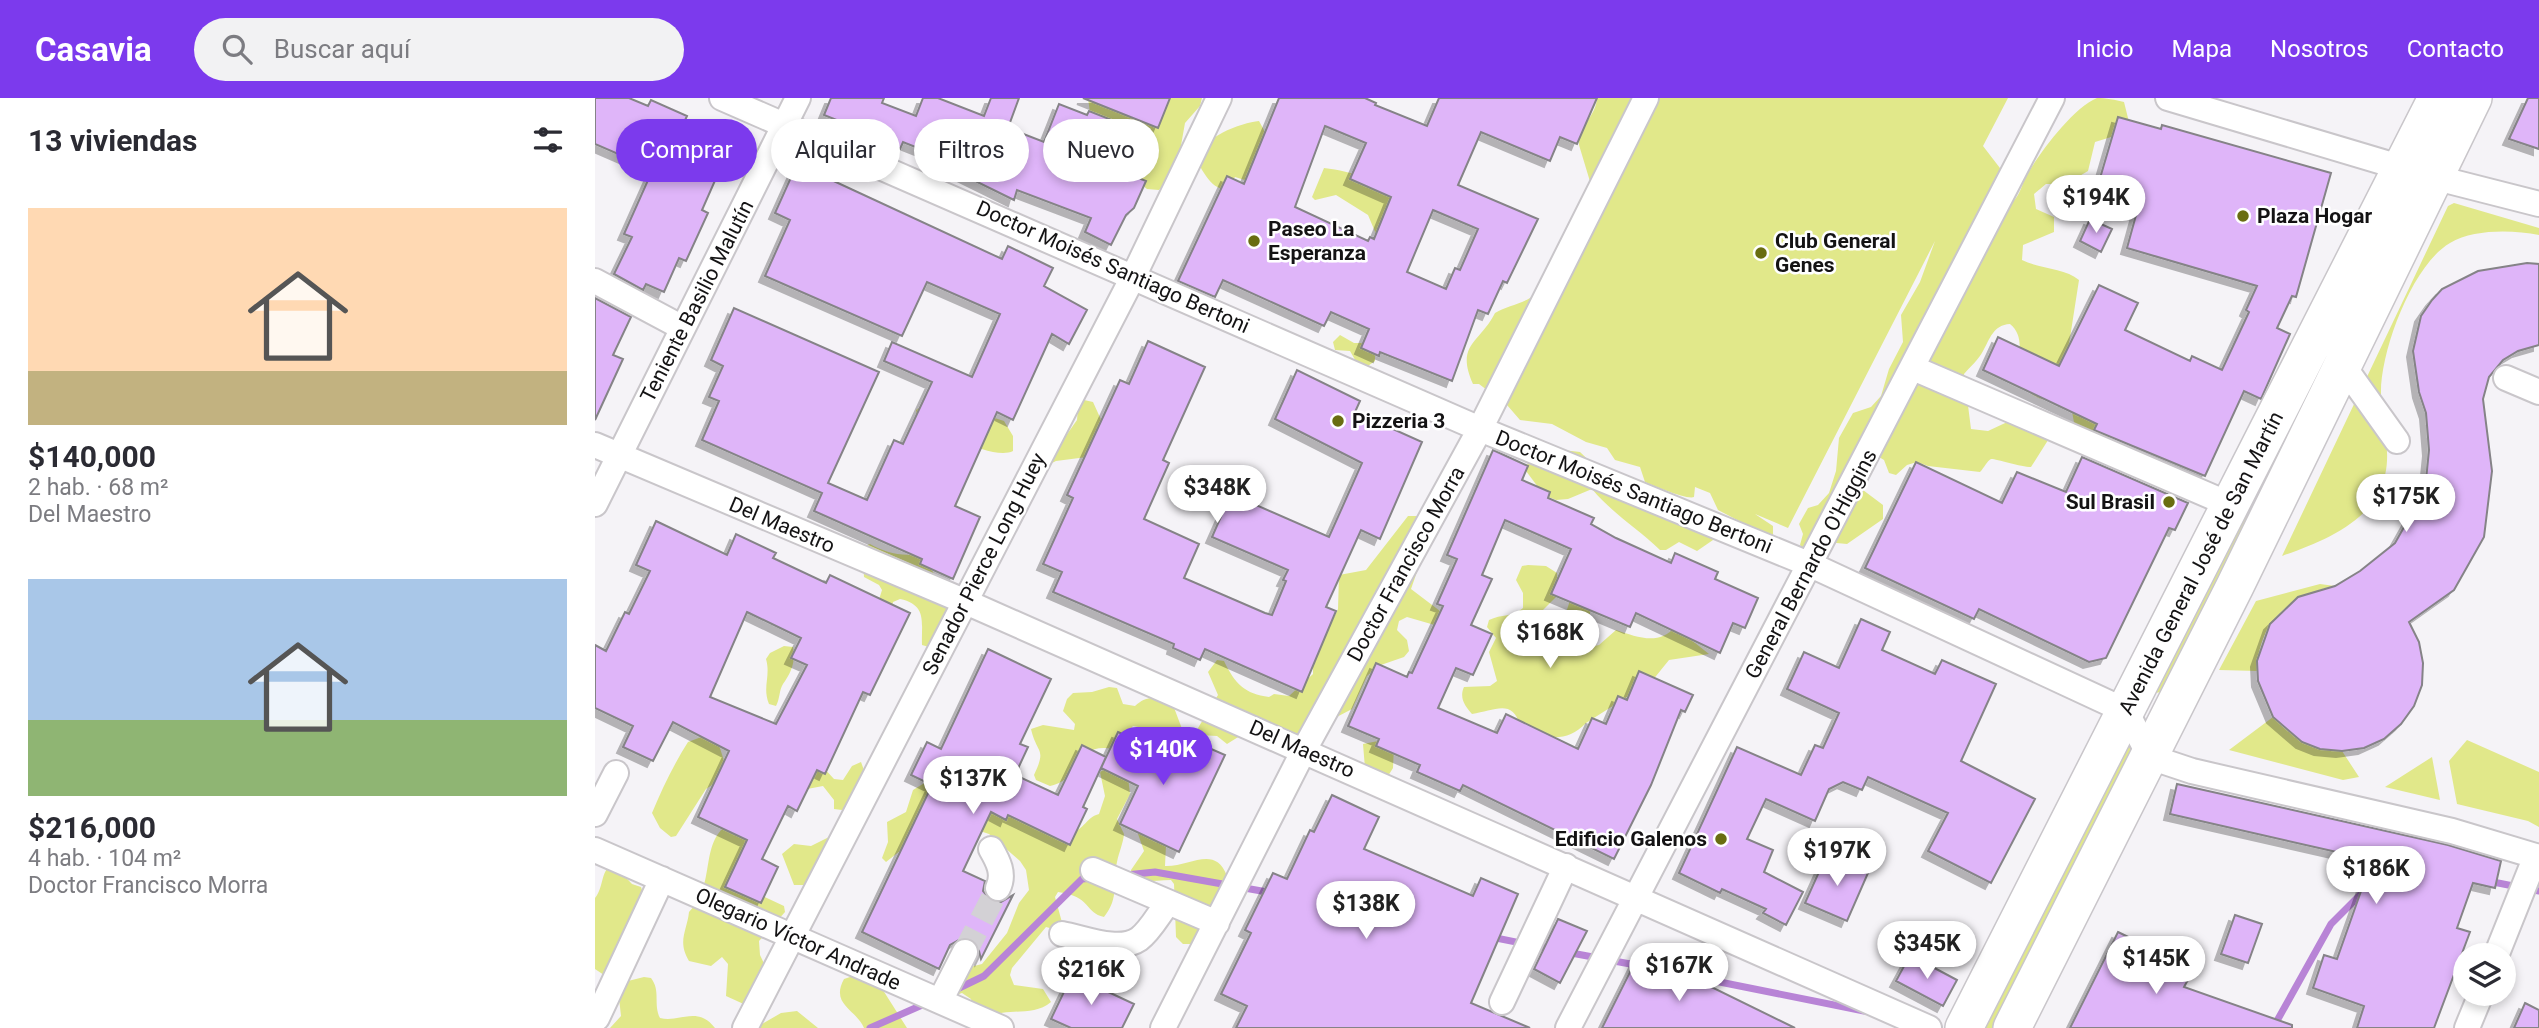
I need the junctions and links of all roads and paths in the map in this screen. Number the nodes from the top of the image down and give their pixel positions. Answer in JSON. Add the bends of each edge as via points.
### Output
{"nodes":[{"id":1,"x":722,"y":98,"type":"edge"},
{"id":2,"x":798,"y":98,"type":"edge"},
{"id":3,"x":1219,"y":98,"type":"edge"},
{"id":4,"x":1646,"y":98,"type":"edge"},
{"id":5,"x":2052,"y":98,"type":"edge"},
{"id":6,"x":2168,"y":98,"type":"edge"},
{"id":7,"x":2437,"y":98,"type":"edge"},
{"id":8,"x":2473,"y":98,"type":"edge"},
{"id":9,"x":772,"y":119,"type":"edge"},
{"id":10,"x":789,"y":119,"type":"edge"},
{"id":11,"x":771,"y":154,"type":"edge"},
{"id":12,"x":2418,"y":171,"type":"junction"},
{"id":13,"x":900,"y":174,"type":"edge"},
{"id":14,"x":2539,"y":204,"type":"edge"},
{"id":15,"x":1134,"y":275,"type":"junction"},
{"id":16,"x":595,"y":281,"type":"edge"},
{"id":17,"x":681,"y":327,"type":"junction"},
{"id":18,"x":2343,"y":363,"type":"junction"},
{"id":19,"x":1913,"y":368,"type":"junction"},
{"id":20,"x":2506,"y":378,"type":"dead end"},
{"id":21,"x":2539,"y":392,"type":"edge"},
{"id":22,"x":1480,"y":429,"type":"junction"},
{"id":23,"x":2397,"y":441,"type":"dead end"},
{"id":24,"x":595,"y":445,"type":"edge"},
{"id":25,"x":620,"y":457,"type":"junction"},
{"id":26,"x":595,"y":504,"type":"edge"},
{"id":27,"x":2231,"y":505,"type":"junction"},
{"id":28,"x":1811,"y":565,"type":"junction"},
{"id":29,"x":965,"y":601,"type":"junction"},
{"id":30,"x":2126,"y":711,"type":"junction"},
{"id":31,"x":1304,"y":750,"type":"junction"},
{"id":32,"x":2150,"y":757,"type":"junction"},
{"id":33,"x":617,"y":773,"type":"dead end"},
{"id":34,"x":595,"y":814,"type":"edge"},
{"id":35,"x":991,"y":849,"type":"dead end"},
{"id":36,"x":595,"y":850,"type":"edge"},
{"id":37,"x":2538,"y":856,"type":"edge"},
{"id":38,"x":1566,"y":866,"type":"junction"},
{"id":39,"x":1093,"y":870,"type":"dead end"},
{"id":40,"x":662,"y":879,"type":"junction"},
{"id":41,"x":998,"y":888,"type":"tunnel mouth"},
{"id":42,"x":1633,"y":899,"type":"junction"},
{"id":43,"x":1167,"y":904,"type":"junction"},
{"id":44,"x":1217,"y":923,"type":"junction"},
{"id":45,"x":1062,"y":934,"type":"dead end"},
{"id":46,"x":791,"y":935,"type":"junction"},
{"id":47,"x":2501,"y":943,"type":"edge"},
{"id":48,"x":965,"y":952,"type":"tunnel mouth"},
{"id":49,"x":940,"y":1001,"type":"junction"},
{"id":50,"x":1501,"y":1002,"type":"dead end"},
{"id":51,"x":2476,"y":1006,"type":"edge"},
{"id":52,"x":597,"y":1018,"type":"dead end"},
{"id":53,"x":754,"y":1026,"type":"edge"},
{"id":54,"x":1001,"y":1028,"type":"edge"},
{"id":55,"x":1163,"y":1028,"type":"edge"},
{"id":56,"x":1568,"y":1028,"type":"edge"},
{"id":57,"x":1929,"y":1028,"type":"edge"},
{"id":58,"x":1964,"y":1028,"type":"edge"},
{"id":59,"x":2012,"y":1028,"type":"edge"},
{"id":60,"x":2467,"y":1028,"type":"edge"}],
"edges":[{"from":1,"to":9,"type":"street","name":"Doctor Moisés Santiago Bertoni"},
{"from":2,"to":10,"type":"street","name":"Teniente Basilio Malutín"},
{"from":3,"to":15,"type":"street","name":"Senador Pierce Long Huey"},
{"from":4,"to":22,"type":"street","name":"Doctor Francisco Morra"},
{"from":5,"to":19,"type":"street","name":"General Bernardo O'Higgins"},
{"from":6,"to":12,"type":"street"},
{"from":7,"to":12,"type":"highway","name":"Avenida General José de San Martín"},
{"from":8,"to":12,"type":"highway","name":"Avenida General José de San Martín"},
{"from":11,"to":17,"type":"street","name":"Teniente Basilio Malutín"},
{"from":12,"to":14,"type":"street"},
{"from":12,"to":18,"type":"highway","name":"Avenida General José de San Martín"},
{"from":12,"to":27,"type":"highway","name":"Avenida General José de San Martín"},
{"from":13,"to":15,"type":"street","name":"Doctor Moisés Santiago Bertoni"},
{"from":15,"to":22,"type":"street","name":"Doctor Moisés Santiago Bertoni"},
{"from":15,"to":29,"type":"street","name":"Senador Pierce Long Huey"},
{"from":16,"to":17,"type":"street"},
{"from":17,"to":25,"type":"street","name":"Teniente Basilio Malutín"},
{"from":18,"to":23,"type":"street"},
{"from":18,"to":32,"type":"highway","name":"Avenida General José de San Martín"},
{"from":19,"to":27,"type":"street"},
{"from":19,"to":28,"type":"street","name":"General Bernardo O'Higgins"},
{"from":20,"to":21,"type":"street"},
{"from":22,"to":28,"type":"street","name":"Doctor Moisés Santiago Bertoni"},
{"from":22,"to":31,"type":"street","name":"Doctor Francisco Morra"},
{"from":24,"to":25,"type":"street","name":"Del Maestro"},
{"from":25,"to":26,"type":"street","name":"Teniente Basilio Malutín"},
{"from":25,"to":29,"type":"street","name":"Del Maestro"},
{"from":27,"to":30,"type":"highway","name":"Avenida General José de San Martín"},
{"from":28,"to":30,"type":"street","name":"Doctor Moisés Santiago Bertoni"},
{"from":28,"to":42,"type":"street","name":"General Bernardo O'Higgins"},
{"from":29,"to":31,"type":"street","name":"Del Maestro"},
{"from":29,"to":46,"type":"street","name":"Senador Pierce Long Huey"},
{"from":30,"to":32,"type":"street"},
{"from":30,"to":58,"type":"highway","name":"Avenida General José de San Martín"},
{"from":31,"to":38,"type":"street","name":"Del Maestro"},
{"from":31,"to":44,"type":"street","name":"Doctor Francisco Morra"},
{"from":32,"to":37,"type":"street"},
{"from":32,"to":59,"type":"highway","name":"Avenida General José de San Martín"},
{"from":33,"to":34,"type":"street"},
{"from":35,"to":41,"type":"street","via":[[999,861],[1002,880]]},
{"from":36,"to":40,"type":"street","name":"Olegario Víctor Andrade"},
{"from":37,"to":47,"type":"street"},
{"from":38,"to":42,"type":"street","name":"Del Maestro"},
{"from":38,"to":50,"type":"street"},
{"from":39,"to":43,"type":"street"},
{"from":40,"to":46,"type":"street","name":"Olegario Víctor Andrade"},
{"from":40,"to":52,"type":"street"},
{"from":42,"to":56,"type":"street","name":"General Bernardo O'Higgins"},
{"from":42,"to":57,"type":"street","name":"Del Maestro"},
{"from":43,"to":44,"type":"street"},
{"from":43,"to":45,"type":"street","via":[[1139,939],[1127,943]]},
{"from":44,"to":55,"type":"street","name":"Doctor Francisco Morra"},
{"from":46,"to":49,"type":"street","name":"Olegario Víctor Andrade"},
{"from":46,"to":53,"type":"street","name":"Senador Pierce Long Huey"},
{"from":48,"to":49,"type":"street"},
{"from":49,"to":54,"type":"street","name":"Olegario Víctor Andrade"},
{"from":51,"to":60,"type":"street"}]}
